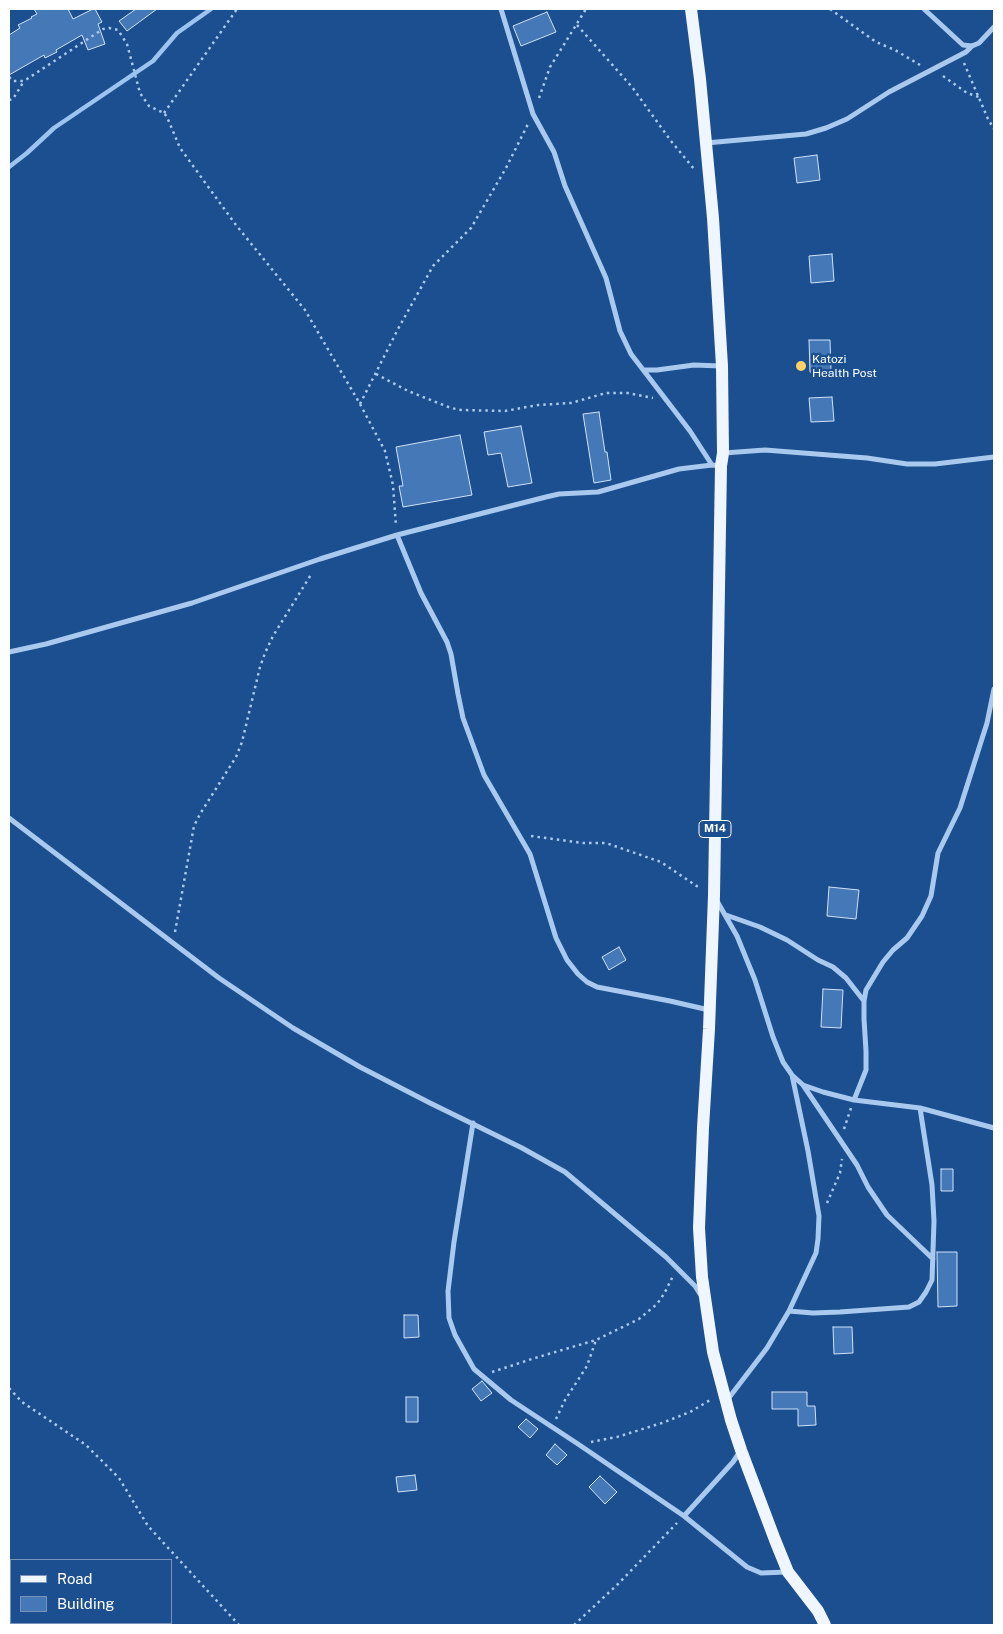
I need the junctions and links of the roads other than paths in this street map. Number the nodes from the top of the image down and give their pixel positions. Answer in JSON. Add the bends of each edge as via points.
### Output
{"nodes":[{"id":1,"x":501,"y":9,"type":"edge"},
{"id":2,"x":691,"y":9,"type":"edge"},
{"id":3,"x":924,"y":9,"type":"edge"},
{"id":4,"x":994,"y":27,"type":"edge"},
{"id":5,"x":972,"y":46,"type":"junction"},
{"id":6,"x":706,"y":143,"type":"junction"},
{"id":7,"x":722,"y":366,"type":"junction"},
{"id":8,"x":644,"y":370,"type":"junction"},
{"id":9,"x":994,"y":458,"type":"edge"},
{"id":10,"x":719,"y":462,"type":"junction"},
{"id":11,"x":397,"y":535,"type":"junction"},
{"id":12,"x":9,"y":652,"type":"edge"},
{"id":13,"x":994,"y":689,"type":"edge"},
{"id":14,"x":9,"y":818,"type":"edge"},
{"id":15,"x":714,"y":895,"type":"junction"},
{"id":16,"x":725,"y":915,"type":"junction"},
{"id":17,"x":864,"y":1001,"type":"junction"},
{"id":18,"x":710,"y":1010,"type":"junction"},
{"id":19,"x":792,"y":1075,"type":"junction"},
{"id":20,"x":803,"y":1085,"type":"junction"},
{"id":21,"x":854,"y":1100,"type":"junction"},
{"id":22,"x":920,"y":1108,"type":"junction"},
{"id":23,"x":472,"y":1124,"type":"junction"},
{"id":24,"x":994,"y":1128,"type":"edge"},
{"id":25,"x":933,"y":1259,"type":"junction"},
{"id":26,"x":708,"y":1306,"type":"junction"},
{"id":27,"x":789,"y":1311,"type":"junction"},
{"id":28,"x":725,"y":1396,"type":"junction"},
{"id":29,"x":741,"y":1450,"type":"junction"},
{"id":30,"x":684,"y":1516,"type":"junction"},
{"id":31,"x":788,"y":1572,"type":"junction"},
{"id":32,"x":826,"y":1625,"type":"edge"}],
"edges":[{"from":1,"to":8,"type":"street","via":[[533,114],[554,152],[606,278],[620,331],[631,354]]},
{"from":2,"to":6,"type":"main road","number":"M14"},
{"from":3,"to":5,"type":"street","via":[[958,42]]},
{"from":4,"to":5,"type":"street"},
{"from":5,"to":6,"type":"street","via":[[826,128],[806,134]]},
{"from":6,"to":7,"type":"main road","number":"M14"},
{"from":7,"to":8,"type":"street"},
{"from":7,"to":10,"type":"main road","number":"M14"},
{"from":8,"to":10,"type":"street","via":[[690,431]]},
{"from":9,"to":10,"type":"street","via":[[907,464],[766,450]]},
{"from":10,"to":11,"type":"street","via":[[679,469],[598,492],[546,496]]},
{"from":10,"to":15,"type":"main road","number":"M14"},
{"from":11,"to":12,"type":"street","via":[[192,603]]},
{"from":11,"to":18,"type":"street","via":[[447,642],[464,718],[484,775],[530,854],[556,938],[567,960],[582,978],[597,987]]},
{"from":13,"to":17,"type":"street","via":[[987,723],[960,808],[938,853],[931,896],[922,916],[883,962],[866,990]]},
{"from":14,"to":23,"type":"street","via":[[219,978],[293,1028],[360,1067]]},
{"from":15,"to":16,"type":"street"},
{"from":15,"to":18,"type":"main road","number":"M14"},
{"from":16,"to":17,"type":"street","via":[[760,927],[833,967]]},
{"from":16,"to":19,"type":"street","via":[[738,936],[773,1037]]},
{"from":17,"to":21,"type":"street","via":[[866,1070]]},
{"from":18,"to":26,"type":"main road","number":"M14","via":[[699,1228],[702,1277]]},
{"from":19,"to":20,"type":"street"},
{"from":19,"to":27,"type":"street","via":[[819,1216],[816,1253]]},
{"from":20,"to":21,"type":"street"},
{"from":20,"to":25,"type":"street","via":[[887,1214]]},
{"from":21,"to":22,"type":"street"},
{"from":22,"to":24,"type":"street"},
{"from":22,"to":25,"type":"street","via":[[932,1185]]},
{"from":23,"to":26,"type":"street","via":[[565,1172],[677,1267]]},
{"from":23,"to":30,"type":"street","via":[[454,1242],[449,1300],[455,1335],[474,1369],[511,1400]]},
{"from":25,"to":27,"type":"street","via":[[932,1280],[919,1302],[910,1307],[813,1313]]},
{"from":26,"to":28,"type":"main road","number":"M14","via":[[713,1352]]},
{"from":27,"to":28,"type":"street","via":[[767,1348]]},
{"from":28,"to":29,"type":"main road","number":"M14"},
{"from":29,"to":30,"type":"street"},
{"from":29,"to":31,"type":"main road","number":"M14"},
{"from":30,"to":31,"type":"street","via":[[753,1571]]},
{"from":31,"to":32,"type":"main road","number":"M14"}]}
